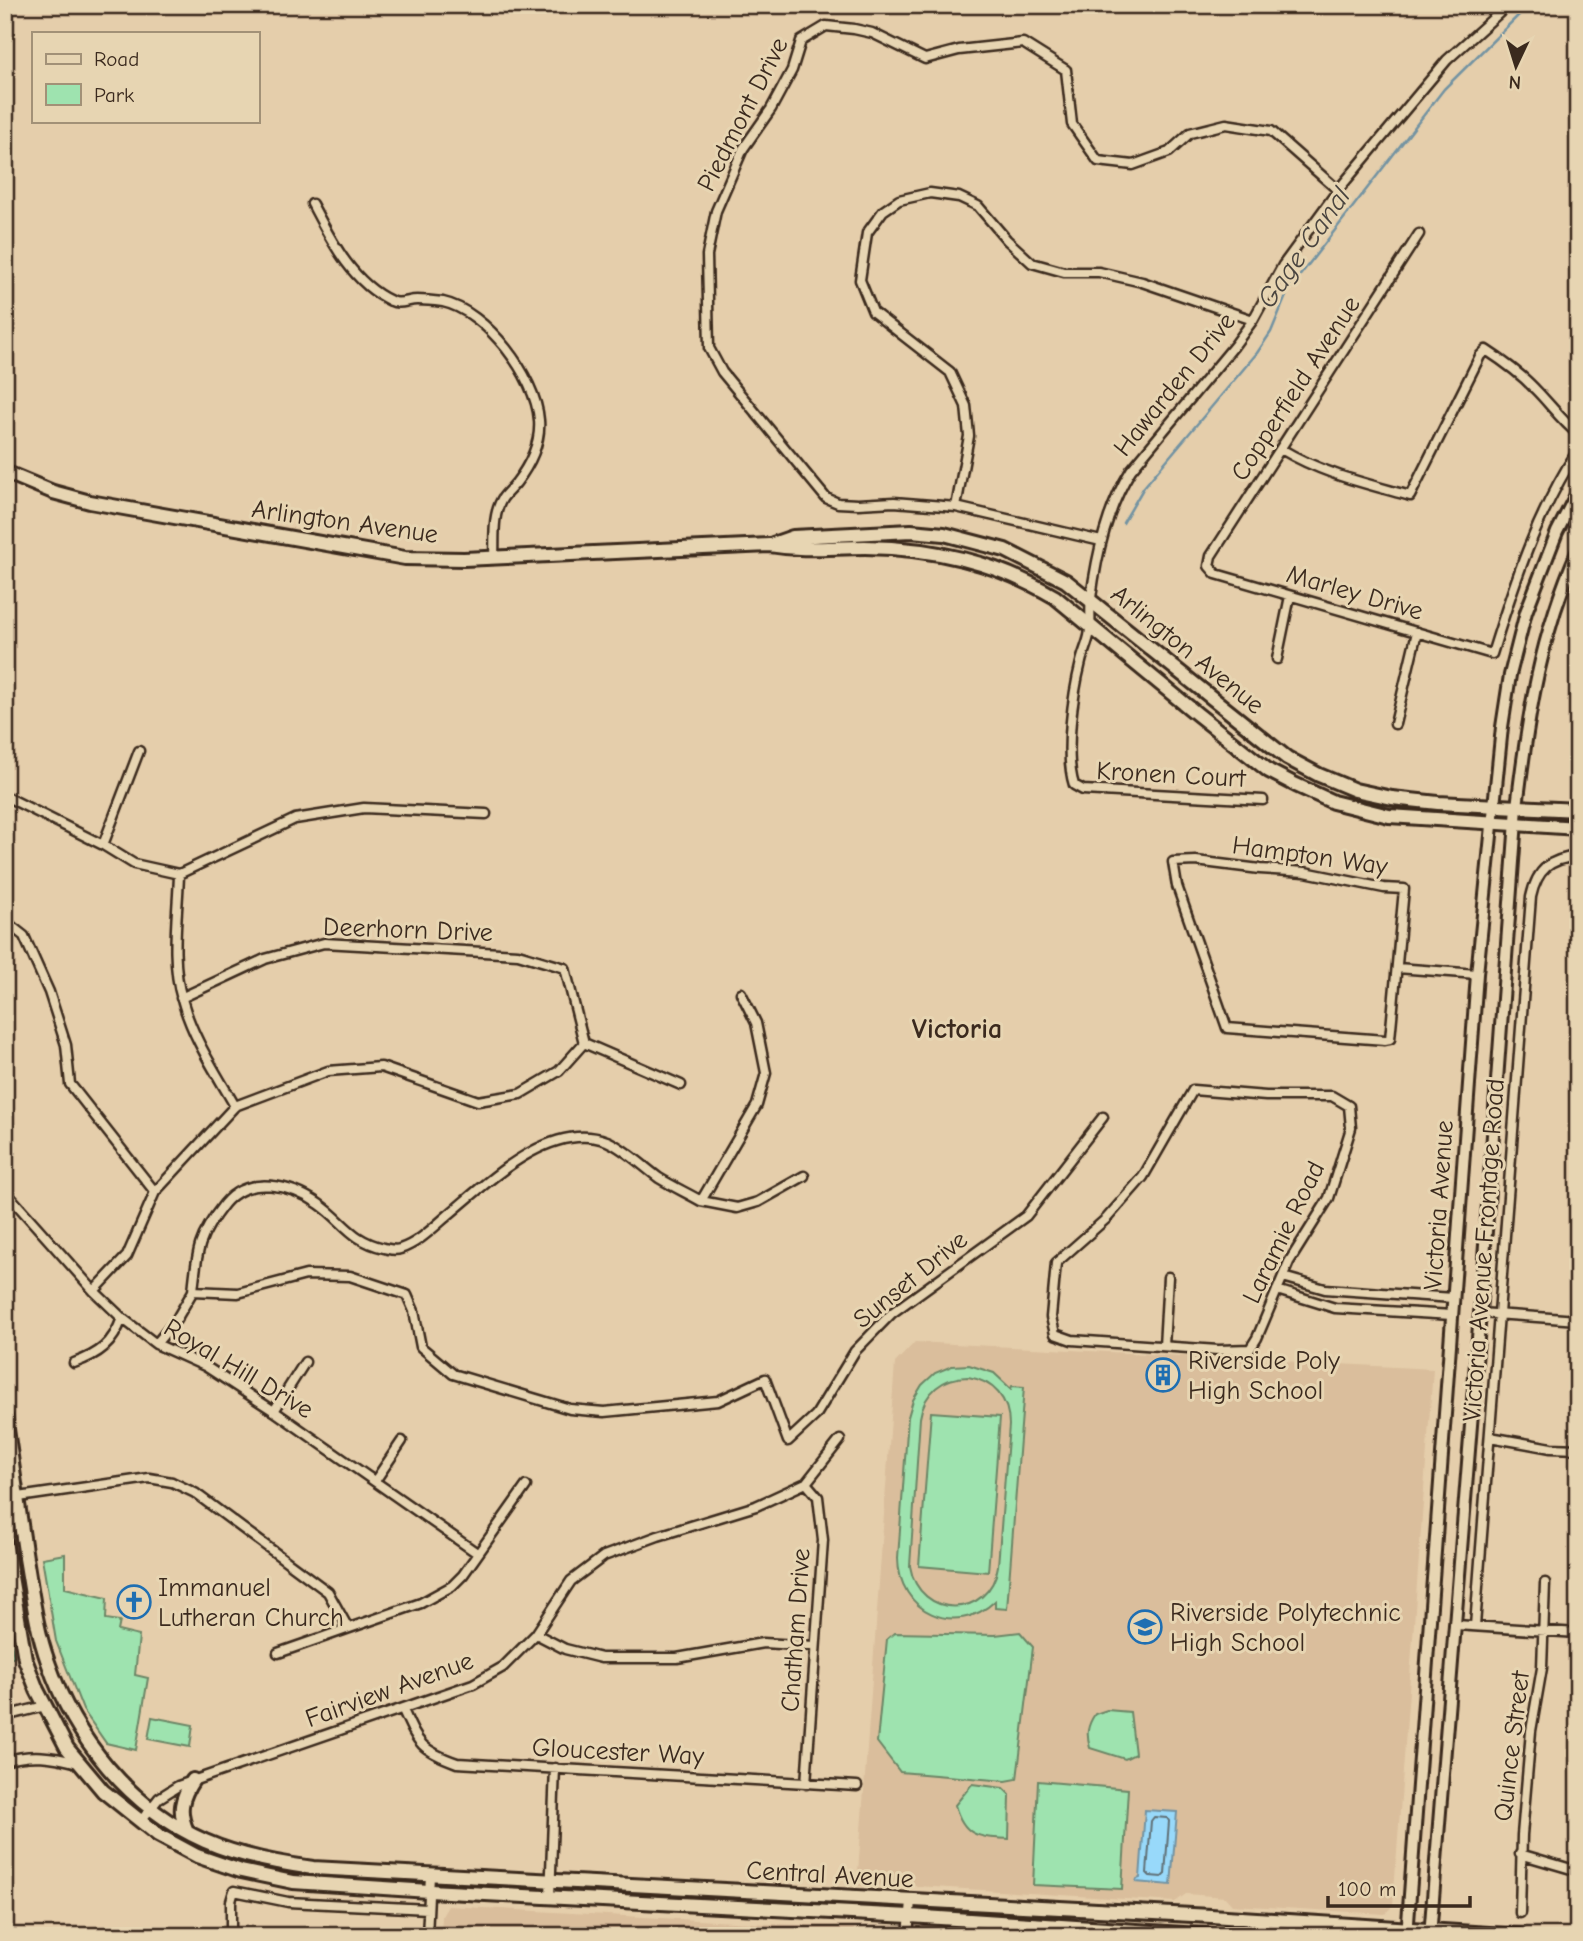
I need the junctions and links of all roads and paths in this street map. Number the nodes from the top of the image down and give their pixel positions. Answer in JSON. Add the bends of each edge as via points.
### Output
{"nodes":[{"id":1,"x":1508,"y":5,"type":"edge"},
{"id":2,"x":1338,"y":190,"type":"junction"},
{"id":3,"x":312,"y":204,"type":"dead end"},
{"id":4,"x":1419,"y":234,"type":"dead end"},
{"id":5,"x":1253,"y":320,"type":"junction"},
{"id":6,"x":1578,"y":434,"type":"edge"},
{"id":7,"x":1281,"y":449,"type":"junction"},
{"id":8,"x":1578,"y":450,"type":"edge"},
{"id":9,"x":5,"y":472,"type":"edge"},
{"id":10,"x":1578,"y":491,"type":"edge"},
{"id":11,"x":956,"y":507,"type":"junction"},
{"id":12,"x":1101,"y":541,"type":"junction"},
{"id":13,"x":769,"y":545,"type":"junction"},
{"id":14,"x":1578,"y":550,"type":"edge"},
{"id":15,"x":495,"y":557,"type":"junction"},
{"id":16,"x":1209,"y":566,"type":"joint"},
{"id":17,"x":1290,"y":596,"type":"junction"},
{"id":18,"x":1090,"y":599,"type":"junction"},
{"id":19,"x":1090,"y":624,"type":"junction"},
{"id":20,"x":1417,"y":632,"type":"junction"},
{"id":21,"x":1277,"y":659,"type":"dead end"},
{"id":22,"x":1395,"y":724,"type":"dead end"},
{"id":23,"x":139,"y":751,"type":"dead end"},
{"id":24,"x":1076,"y":788,"type":"joint"},
{"id":25,"x":5,"y":796,"type":"edge"},
{"id":26,"x":1263,"y":800,"type":"dead end"},
{"id":27,"x":1494,"y":806,"type":"junction"},
{"id":28,"x":1517,"y":807,"type":"junction"},
{"id":29,"x":1578,"y":810,"type":"edge"},
{"id":30,"x":485,"y":814,"type":"dead end"},
{"id":31,"x":1493,"y":823,"type":"junction"},
{"id":32,"x":1515,"y":824,"type":"junction"},
{"id":33,"x":1578,"y":828,"type":"edge"},
{"id":34,"x":103,"y":845,"type":"junction"},
{"id":35,"x":1578,"y":856,"type":"edge"},
{"id":36,"x":179,"y":874,"type":"junction"},
{"id":37,"x":5,"y":921,"type":"edge"},
{"id":38,"x":1397,"y":968,"type":"junction"},
{"id":39,"x":1477,"y":974,"type":"junction"},
{"id":40,"x":741,"y":993,"type":"dead end"},
{"id":41,"x":181,"y":998,"type":"junction"},
{"id":42,"x":584,"y":1043,"type":"junction"},
{"id":43,"x":681,"y":1085,"type":"dead end"},
{"id":44,"x":235,"y":1106,"type":"junction"},
{"id":45,"x":1103,"y":1117,"type":"dead end"},
{"id":46,"x":804,"y":1176,"type":"dead end"},
{"id":47,"x":5,"y":1191,"type":"edge"},
{"id":48,"x":155,"y":1192,"type":"junction"},
{"id":49,"x":701,"y":1200,"type":"junction"},
{"id":50,"x":1168,"y":1277,"type":"dead end"},
{"id":51,"x":1283,"y":1277,"type":"junction"},
{"id":52,"x":1278,"y":1290,"type":"junction"},
{"id":53,"x":94,"y":1291,"type":"junction"},
{"id":54,"x":193,"y":1291,"type":"junction"},
{"id":55,"x":1453,"y":1298,"type":"junction"},
{"id":56,"x":1480,"y":1313,"type":"junction"},
{"id":57,"x":1452,"y":1315,"type":"junction"},
{"id":58,"x":1500,"y":1315,"type":"junction"},
{"id":59,"x":122,"y":1318,"type":"junction"},
{"id":60,"x":1578,"y":1320,"type":"edge"},
{"id":61,"x":156,"y":1344,"type":"junction"},
{"id":62,"x":1164,"y":1346,"type":"junction"},
{"id":63,"x":305,"y":1362,"type":"dead end"},
{"id":64,"x":74,"y":1363,"type":"dead end"},
{"id":65,"x":274,"y":1410,"type":"junction"},
{"id":66,"x":5,"y":1416,"type":"edge"},
{"id":67,"x":1490,"y":1437,"type":"junction"},
{"id":68,"x":840,"y":1440,"type":"dead end"},
{"id":69,"x":402,"y":1441,"type":"dead end"},
{"id":70,"x":1578,"y":1449,"type":"edge"},
{"id":71,"x":375,"y":1481,"type":"junction"},
{"id":72,"x":806,"y":1483,"type":"junction"},
{"id":73,"x":526,"y":1486,"type":"dead end"},
{"id":74,"x":11,"y":1498,"type":"edge"},
{"id":75,"x":5,"y":1541,"type":"edge"},
{"id":76,"x":477,"y":1553,"type":"junction"},
{"id":77,"x":1545,"y":1583,"type":"dead end"},
{"id":78,"x":1455,"y":1625,"type":"junction"},
{"id":79,"x":1475,"y":1626,"type":"junction"},
{"id":80,"x":348,"y":1628,"type":"junction"},
{"id":81,"x":1543,"y":1630,"type":"junction"},
{"id":82,"x":1578,"y":1633,"type":"edge"},
{"id":83,"x":536,"y":1634,"type":"junction"},
{"id":84,"x":814,"y":1646,"type":"junction"},
{"id":85,"x":278,"y":1653,"type":"dead end"},
{"id":86,"x":45,"y":1706,"type":"junction"},
{"id":87,"x":402,"y":1710,"type":"junction"},
{"id":88,"x":5,"y":1716,"type":"edge"},
{"id":89,"x":97,"y":1756,"type":"junction"},
{"id":90,"x":5,"y":1761,"type":"edge"},
{"id":91,"x":79,"y":1763,"type":"junction"},
{"id":92,"x":555,"y":1769,"type":"junction"},
{"id":93,"x":194,"y":1780,"type":"junction"},
{"id":94,"x":806,"y":1784,"type":"junction"},
{"id":95,"x":857,"y":1786,"type":"dead end"},
{"id":96,"x":151,"y":1807,"type":"junction"},
{"id":97,"x":140,"y":1822,"type":"junction"},
{"id":98,"x":187,"y":1831,"type":"junction"},
{"id":99,"x":1520,"y":1854,"type":"junction"},
{"id":100,"x":1578,"y":1871,"type":"edge"},
{"id":101,"x":430,"y":1875,"type":"junction"},
{"id":102,"x":551,"y":1881,"type":"junction"},
{"id":103,"x":429,"y":1891,"type":"junction"},
{"id":104,"x":550,"y":1897,"type":"junction"},
{"id":105,"x":911,"y":1901,"type":"junction"},
{"id":106,"x":428,"y":1909,"type":"junction"},
{"id":107,"x":1520,"y":1913,"type":"dead end"},
{"id":108,"x":909,"y":1916,"type":"junction"},
{"id":109,"x":1408,"y":1932,"type":"edge"},
{"id":110,"x":1430,"y":1933,"type":"edge"},
{"id":111,"x":231,"y":1936,"type":"edge"},
{"id":112,"x":427,"y":1936,"type":"edge"},
{"id":113,"x":908,"y":1936,"type":"edge"},
{"id":114,"x":1213,"y":1936,"type":"edge"},
{"id":115,"x":1520,"y":1936,"type":"edge"}],
"edges":[{"from":1,"to":2,"type":"street","name":"Hawarden Drive","via":[[1447,60]]},
{"from":2,"to":5,"type":"street","name":"Hawarden Drive","via":[[1283,265]]},
{"from":2,"to":11,"type":"street","name":"Piedmont Drive","via":[[1271,131],[1226,124],[1190,133],[1169,152],[1133,165],[1098,161],[1072,124],[1066,70],[1023,43],[925,59],[854,29],[826,26],[801,41],[792,69],[743,149],[716,211],[707,255],[709,348],[722,372],[826,498],[848,504]]},
{"from":3,"to":15,"type":"street","via":[[346,264],[378,293],[394,303],[445,302],[475,316],[521,369],[539,420],[537,444],[497,512]]},
{"from":4,"to":7,"type":"street","name":"Copperfield Avenue"},
{"from":5,"to":11,"type":"street","via":[[1142,282],[1032,263],[978,206],[960,197],[930,193],[899,200],[883,211],[867,233],[860,280],[873,312],[950,372],[966,406],[969,436]]},
{"from":5,"to":12,"type":"street","name":"Hawarden Drive","via":[[1132,470],[1118,492]]},
{"from":6,"to":7,"type":"street","via":[[1520,374],[1486,350],[1410,496],[1309,465]]},
{"from":7,"to":16,"type":"street","name":"Copperfield Avenue","via":[[1211,556]]},
{"from":8,"to":20,"type":"street","name":"Marley Drive","via":[[1530,544],[1492,654]]},
{"from":9,"to":15,"type":"main road","name":"Arlington Avenue","via":[[90,502],[377,554],[433,559]]},
{"from":10,"to":27,"type":"main road","name":"Victoria Avenue","via":[[1525,612],[1510,675]]},
{"from":11,"to":12,"type":"street","name":"Piedmont Drive"},
{"from":12,"to":18,"type":"street","name":"Hawarden Drive"},
{"from":13,"to":15,"type":"main road","name":"Arlington Avenue"},
{"from":13,"to":18,"type":"main road","name":"Arlington Avenue","via":[[793,537],[884,531],[944,534],[1006,550]]},
{"from":13,"to":19,"type":"main road","name":"Arlington Avenue","via":[[798,550],[902,548],[975,561],[1028,581]]},
{"from":14,"to":28,"type":"main road","name":"Victoria Avenue","via":[[1543,646],[1526,729]]},
{"from":16,"to":17,"type":"street","name":"Marley Drive","via":[[1216,574]]},
{"from":17,"to":20,"type":"street","name":"Marley Drive"},
{"from":17,"to":21,"type":"street"},
{"from":18,"to":19,"type":"street","name":"Hawarden Drive"},
{"from":18,"to":27,"type":"main road","name":"Arlington Avenue","via":[[1287,758],[1319,775],[1392,798]]},
{"from":19,"to":24,"type":"street","name":"Hawarden Drive","via":[[1071,712],[1072,781]]},
{"from":19,"to":31,"type":"main road","name":"Arlington Avenue","via":[[1269,771],[1296,785],[1333,802],[1389,816]]},
{"from":20,"to":22,"type":"street"},
{"from":23,"to":34,"type":"street"},
{"from":24,"to":26,"type":"street","name":"Kronen Court"},
{"from":25,"to":34,"type":"street"},
{"from":27,"to":28,"type":"main road","name":"Arlington Avenue"},
{"from":27,"to":31,"type":"main road","name":"Victoria Avenue"},
{"from":28,"to":29,"type":"main road","name":"Arlington Avenue"},
{"from":28,"to":32,"type":"main road","name":"Victoria Avenue"},
{"from":30,"to":36,"type":"street","via":[[364,808],[295,819]]},
{"from":31,"to":32,"type":"main road","name":"Arlington Avenue"},
{"from":31,"to":39,"type":"main road","name":"Victoria Avenue"},
{"from":32,"to":33,"type":"main road","name":"Arlington Avenue"},
{"from":32,"to":56,"type":"main road","name":"Victoria Avenue"},
{"from":34,"to":36,"type":"street","via":[[134,863]]},
{"from":35,"to":58,"type":"street","name":"Victoria Avenue Frontage Road","via":[[1559,859],[1544,869],[1531,897]]},
{"from":36,"to":41,"type":"street","via":[[176,958]]},
{"from":37,"to":48,"type":"street","via":[[24,936],[49,992],[66,1045],[70,1084]]},
{"from":38,"to":38,"type":"street","name":"Hampton Way","via":[[1404,889],[1305,872],[1173,862],[1177,886],[1229,1029],[1390,1039]]},
{"from":38,"to":39,"type":"street"},
{"from":39,"to":55,"type":"main road","name":"Victoria Avenue"},
{"from":40,"to":49,"type":"street","via":[[756,1023],[766,1073],[757,1105]]},
{"from":41,"to":42,"type":"street","name":"Deerhorn Drive","via":[[264,959],[324,943],[518,954],[565,968]]},
{"from":41,"to":44,"type":"street","via":[[200,1045]]},
{"from":42,"to":43,"type":"street"},
{"from":42,"to":44,"type":"street","via":[[559,1071],[510,1096],[478,1101],[381,1067],[328,1071]]},
{"from":44,"to":48,"type":"street"},
{"from":45,"to":54,"type":"street","name":"Sunset Drive","via":[[1026,1216],[892,1313],[864,1341],[816,1415],[788,1441],[765,1379],[718,1401],[604,1412],[570,1409],[453,1374],[421,1347],[407,1295],[382,1285],[350,1276],[306,1275],[238,1293]]},
{"from":46,"to":49,"type":"street","via":[[758,1202],[737,1208]]},
{"from":47,"to":53,"type":"street","name":"Royal Hill Drive"},
{"from":48,"to":53,"type":"street","via":[[127,1256]]},
{"from":49,"to":54,"type":"street","via":[[608,1142],[579,1135],[545,1144],[491,1179],[420,1239],[397,1250],[370,1245],[348,1232],[320,1205],[287,1187],[256,1184],[233,1193],[212,1219],[198,1247]]},
{"from":50,"to":62,"type":"street"},
{"from":51,"to":52,"type":"street","name":"Laramie Road"},
{"from":51,"to":55,"type":"street","via":[[1325,1289]]},
{"from":51,"to":62,"type":"street","name":"Laramie Road","via":[[1329,1198],[1351,1128],[1349,1106],[1332,1096],[1193,1090],[1143,1177],[1107,1218],[1056,1263],[1051,1317],[1055,1334],[1072,1340]]},
{"from":52,"to":57,"type":"street","via":[[1335,1308]]},
{"from":52,"to":62,"type":"street","name":"Laramie Road","via":[[1250,1349]]},
{"from":53,"to":59,"type":"street","name":"Royal Hill Drive"},
{"from":54,"to":61,"type":"street"},
{"from":55,"to":57,"type":"main road","name":"Victoria Avenue"},
{"from":56,"to":58,"type":"street"},
{"from":56,"to":78,"type":"main road","name":"Victoria Avenue"},
{"from":57,"to":109,"type":"main road","name":"Victoria Avenue"},
{"from":58,"to":60,"type":"street"},
{"from":58,"to":67,"type":"street","name":"Victoria Avenue Frontage Road"},
{"from":59,"to":61,"type":"street","name":"Royal Hill Drive"},
{"from":59,"to":64,"type":"street","via":[[107,1346]]},
{"from":61,"to":65,"type":"street","name":"Royal Hill Drive","via":[[205,1366]]},
{"from":63,"to":65,"type":"street"},
{"from":65,"to":71,"type":"street","name":"Royal Hill Drive"},
{"from":66,"to":74,"type":"main road"},
{"from":67,"to":70,"type":"street"},
{"from":67,"to":79,"type":"street","name":"Victoria Avenue Frontage Road"},
{"from":68,"to":72,"type":"street","name":"Fairview Avenue"},
{"from":69,"to":71,"type":"street"},
{"from":71,"to":76,"type":"street","name":"Royal Hill Drive"},
{"from":72,"to":83,"type":"street","name":"Fairview Avenue","via":[[756,1506],[604,1556],[571,1581]]},
{"from":72,"to":84,"type":"street","name":"Chatham Drive","via":[[818,1497],[823,1539]]},
{"from":73,"to":76,"type":"street"},
{"from":74,"to":80,"type":"street","via":[[149,1478],[172,1482],[195,1493],[328,1592]]},
{"from":74,"to":89,"type":"main road","via":[[47,1660],[71,1718]]},
{"from":75,"to":86,"type":"main road","name":"Central Avenue","via":[[21,1640]]},
{"from":76,"to":80,"type":"street","via":[[463,1575],[437,1595]]},
{"from":77,"to":81,"type":"street","name":"Quince Street"},
{"from":78,"to":79,"type":"street"},
{"from":78,"to":110,"type":"main road","name":"Victoria Avenue"},
{"from":79,"to":81,"type":"street"},
{"from":80,"to":85,"type":"street"},
{"from":81,"to":82,"type":"street"},
{"from":81,"to":99,"type":"street","name":"Quince Street"},
{"from":83,"to":84,"type":"street","via":[[565,1649],[601,1658],[677,1658],[763,1643]]},
{"from":83,"to":87,"type":"street","name":"Fairview Avenue","via":[[503,1667],[474,1684]]},
{"from":84,"to":94,"type":"street","name":"Chatham Drive"},
{"from":86,"to":88,"type":"street"},
{"from":86,"to":89,"type":"main road","via":[[60,1713],[83,1749]]},
{"from":86,"to":91,"type":"main road","name":"Central Avenue"},
{"from":87,"to":92,"type":"street","name":"Gloucester Way","via":[[418,1742],[435,1756],[457,1763]]},
{"from":87,"to":93,"type":"street","name":"Fairview Avenue"},
{"from":89,"to":96,"type":"main road","name":"Central Avenue"},
{"from":90,"to":91,"type":"street","via":[[40,1755]]},
{"from":91,"to":97,"type":"main road","name":"Central Avenue"},
{"from":92,"to":94,"type":"street","name":"Gloucester Way"},
{"from":92,"to":102,"type":"street"},
{"from":93,"to":96,"type":"street","name":"Fairview Avenue","via":[[166,1792]]},
{"from":93,"to":98,"type":"main road","via":[[181,1808]]},
{"from":94,"to":95,"type":"street","name":"Gloucester Way"},
{"from":96,"to":97,"type":"street","name":"Fairview Avenue"},
{"from":96,"to":98,"type":"main road","name":"Central Avenue"},
{"from":97,"to":103,"type":"main road","name":"Central Avenue","via":[[197,1856],[257,1876]]},
{"from":98,"to":101,"type":"main road","name":"Central Avenue","via":[[227,1850],[279,1864]]},
{"from":99,"to":100,"type":"street"},
{"from":99,"to":107,"type":"street","name":"Quince Street"},
{"from":101,"to":102,"type":"main road","name":"Central Avenue"},
{"from":101,"to":103,"type":"street"},
{"from":102,"to":104,"type":"street"},
{"from":102,"to":105,"type":"main road","name":"Central Avenue"},
{"from":103,"to":104,"type":"main road","name":"Central Avenue"},
{"from":103,"to":106,"type":"street"},
{"from":104,"to":108,"type":"main road","name":"Central Avenue"},
{"from":105,"to":108,"type":"street"},
{"from":105,"to":109,"type":"main road","name":"Central Avenue","via":[[1211,1916]]},
{"from":106,"to":111,"type":"street","via":[[288,1902],[234,1891]]},
{"from":106,"to":112,"type":"street"},
{"from":108,"to":113,"type":"street"},
{"from":108,"to":114,"type":"main road","name":"Central Avenue"},
{"from":109,"to":110,"type":"main road","name":"Central Avenue"},
{"from":110,"to":115,"type":"main road","name":"Central Avenue"}]}
